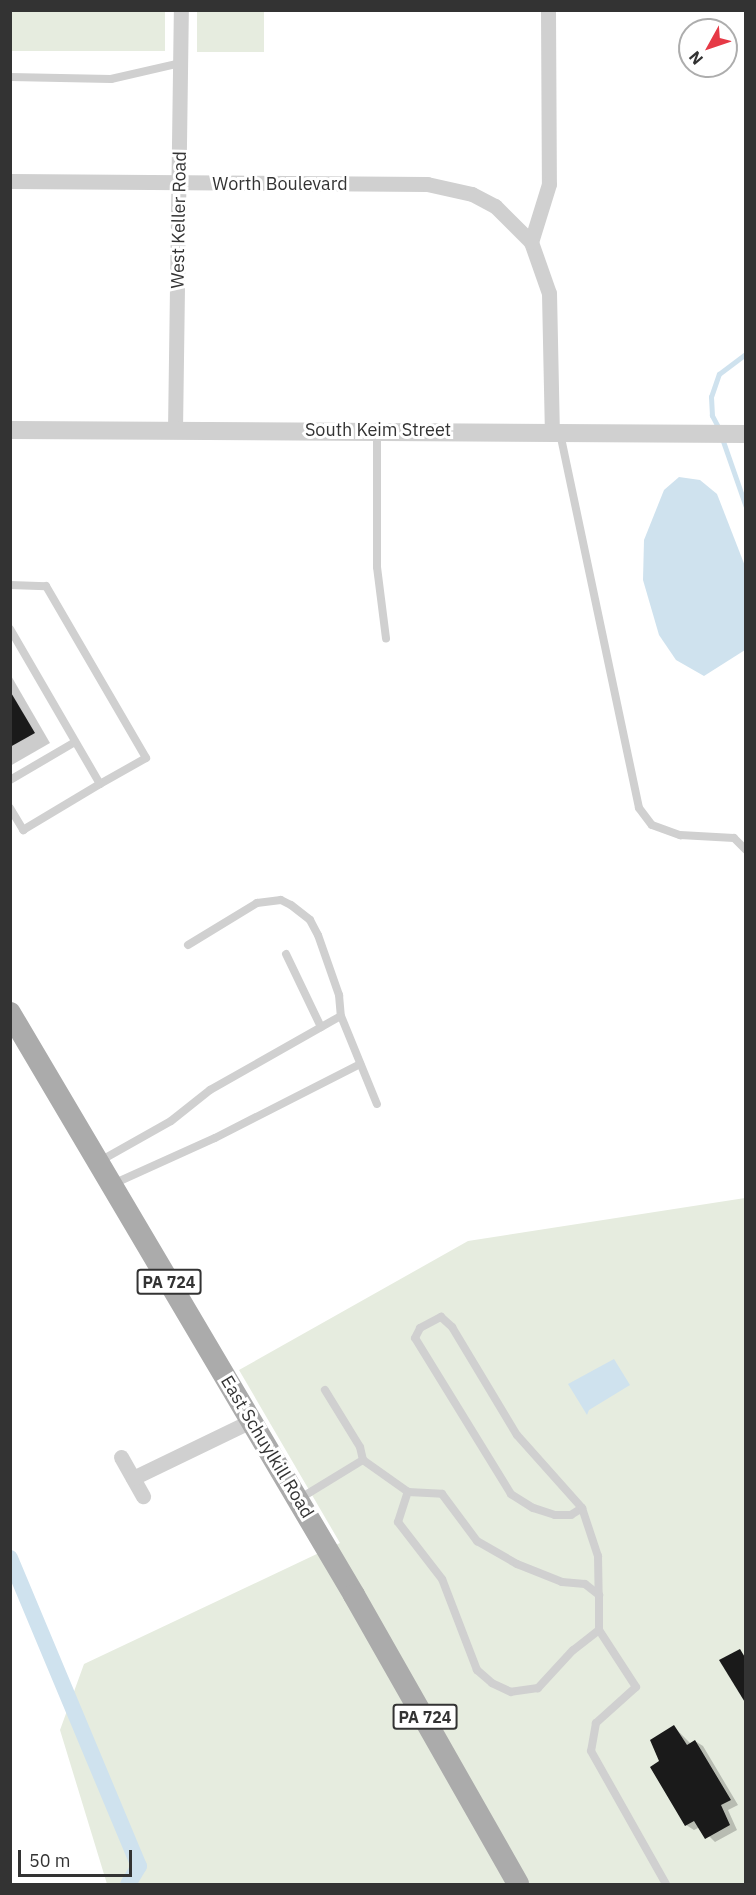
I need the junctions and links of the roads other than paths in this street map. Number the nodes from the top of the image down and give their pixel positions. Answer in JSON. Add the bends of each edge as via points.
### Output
{"nodes":[{"id":1,"x":181,"y":10,"type":"edge"},
{"id":2,"x":548,"y":10,"type":"edge"},
{"id":3,"x":181,"y":63,"type":"junction"},
{"id":4,"x":10,"y":77,"type":"edge"},
{"id":5,"x":10,"y":181,"type":"edge"},
{"id":6,"x":180,"y":184,"type":"junction"},
{"id":7,"x":531,"y":242,"type":"junction"},
{"id":8,"x":10,"y":430,"type":"edge"},
{"id":9,"x":175,"y":430,"type":"junction"},
{"id":10,"x":377,"y":430,"type":"junction"},
{"id":11,"x":556,"y":432,"type":"junction"},
{"id":12,"x":746,"y":434,"type":"edge"},
{"id":13,"x":10,"y":585,"type":"edge"},
{"id":14,"x":10,"y":629,"type":"edge"},
{"id":15,"x":386,"y":638,"type":"dead end"},
{"id":16,"x":75,"y":742,"type":"junction"},
{"id":17,"x":10,"y":780,"type":"edge"},
{"id":18,"x":100,"y":784,"type":"junction"},
{"id":19,"x":10,"y":808,"type":"edge"},
{"id":20,"x":746,"y":850,"type":"edge"},
{"id":21,"x":188,"y":945,"type":"dead end"},
{"id":22,"x":286,"y":954,"type":"dead end"},
{"id":23,"x":10,"y":1012,"type":"edge"},
{"id":24,"x":341,"y":1016,"type":"junction"},
{"id":25,"x":321,"y":1027,"type":"junction"},
{"id":26,"x":360,"y":1064,"type":"junction"},
{"id":27,"x":377,"y":1104,"type":"dead end"},
{"id":28,"x":99,"y":1162,"type":"junction"},
{"id":29,"x":112,"y":1184,"type":"junction"},
{"id":30,"x":325,"y":1390,"type":"dead end"},
{"id":31,"x":251,"y":1421,"type":"junction"},
{"id":32,"x":121,"y":1457,"type":"dead end"},
{"id":33,"x":363,"y":1460,"type":"junction"},
{"id":34,"x":133,"y":1478,"type":"junction"},
{"id":35,"x":408,"y":1492,"type":"junction"},
{"id":36,"x":143,"y":1496,"type":"dead end"},
{"id":37,"x":298,"y":1500,"type":"junction"},
{"id":38,"x":582,"y":1508,"type":"junction"},
{"id":39,"x":598,"y":1594,"type":"junction"},
{"id":40,"x":599,"y":1630,"type":"junction"},
{"id":41,"x":518,"y":1884,"type":"edge"},
{"id":42,"x":666,"y":1884,"type":"edge"}],
"edges":[{"from":1,"to":3,"type":"street","name":"West Keller Road"},
{"from":2,"to":7,"type":"street","via":[[549,184]]},
{"from":3,"to":4,"type":"lane","via":[[111,79]]},
{"from":3,"to":6,"type":"street","name":"West Keller Road"},
{"from":5,"to":6,"type":"street","name":"Worth Boulevard"},
{"from":6,"to":7,"type":"street","name":"Worth Boulevard","via":[[450,187],[495,206]]},
{"from":6,"to":9,"type":"street","name":"West Keller Road"},
{"from":7,"to":11,"type":"street","via":[[549,293]]},
{"from":8,"to":9,"type":"street","name":"South Keim Street"},
{"from":9,"to":10,"type":"street","name":"South Keim Street"},
{"from":10,"to":11,"type":"street","name":"South Keim Street"},
{"from":10,"to":15,"type":"lane","via":[[377,567]]},
{"from":11,"to":12,"type":"street","name":"South Keim Street"},
{"from":11,"to":20,"type":"lane","via":[[639,808],[652,825],[680,835],[734,838]]},
{"from":13,"to":18,"type":"lane","via":[[46,586],[146,758]]},
{"from":14,"to":16,"type":"lane"},
{"from":16,"to":17,"type":"lane"},
{"from":16,"to":18,"type":"lane"},
{"from":18,"to":19,"type":"lane","via":[[23,830]]},
{"from":21,"to":24,"type":"lane","via":[[257,903],[281,900],[310,920],[318,935],[339,995]]},
{"from":22,"to":25,"type":"lane"},
{"from":23,"to":28,"type":"main road","name":"East Schuylkill Road","number":"PA 724"},
{"from":24,"to":25,"type":"lane"},
{"from":24,"to":26,"type":"lane"},
{"from":25,"to":28,"type":"lane","via":[[210,1090],[171,1121]]},
{"from":26,"to":27,"type":"lane"},
{"from":26,"to":29,"type":"lane","via":[[215,1138]]},
{"from":28,"to":29,"type":"main road","name":"East Schuylkill Road","number":"PA 724"},
{"from":29,"to":31,"type":"main road","name":"East Schuylkill Road","number":"PA 724"},
{"from":30,"to":33,"type":"lane","via":[[360,1447]]},
{"from":31,"to":34,"type":"street"},
{"from":31,"to":37,"type":"main road","name":"East Schuylkill Road","number":"PA 724"},
{"from":32,"to":34,"type":"street"},
{"from":33,"to":35,"type":"lane"},
{"from":33,"to":37,"type":"lane"},
{"from":34,"to":36,"type":"street"},
{"from":35,"to":39,"type":"lane","via":[[442,1494],[477,1541],[517,1564],[562,1582],[585,1584]]},
{"from":35,"to":40,"type":"lane","via":[[398,1522],[442,1579],[477,1670],[492,1683],[511,1692],[538,1688],[573,1650]]},
{"from":37,"to":41,"type":"main road","name":"East Schuylkill Road","number":"PA 724"},
{"from":38,"to":38,"type":"lane","via":[[518,1436],[452,1327],[441,1317],[420,1328],[415,1338],[502,1482],[533,1508],[555,1515],[571,1515]]},
{"from":38,"to":39,"type":"lane","via":[[598,1556]]},
{"from":39,"to":40,"type":"lane"},
{"from":40,"to":42,"type":"lane","via":[[636,1687],[596,1723],[591,1751]]}]}
